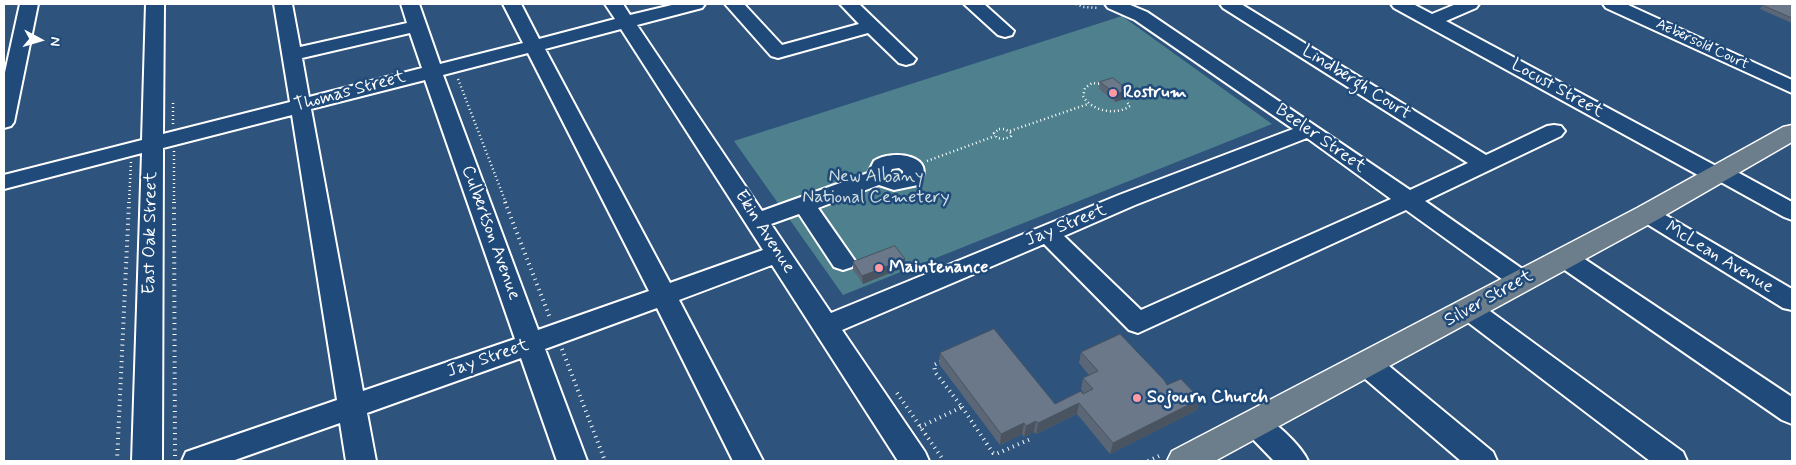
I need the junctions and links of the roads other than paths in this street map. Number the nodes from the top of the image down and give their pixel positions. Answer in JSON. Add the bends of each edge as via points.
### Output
{"nodes":[{"id":1,"x":29,"y":4,"type":"edge"},
{"id":2,"x":155,"y":4,"type":"edge"},
{"id":3,"x":284,"y":4,"type":"edge"},
{"id":4,"x":410,"y":4,"type":"edge"},
{"id":5,"x":512,"y":4,"type":"edge"},
{"id":6,"x":696,"y":4,"type":"edge"},
{"id":7,"x":734,"y":4,"type":"edge"},
{"id":8,"x":849,"y":4,"type":"edge"},
{"id":9,"x":972,"y":4,"type":"edge"},
{"id":10,"x":1114,"y":4,"type":"edge"},
{"id":11,"x":1229,"y":4,"type":"edge"},
{"id":12,"x":1400,"y":4,"type":"edge"},
{"id":13,"x":1470,"y":4,"type":"edge"},
{"id":14,"x":1617,"y":4,"type":"edge"},
{"id":15,"x":620,"y":13,"type":"edge"},
{"id":16,"x":1431,"y":21,"type":"junction"},
{"id":17,"x":418,"y":26,"type":"junction"},
{"id":18,"x":873,"y":26,"type":"junction"},
{"id":19,"x":1005,"y":31,"type":"dead end"},
{"id":20,"x":532,"y":46,"type":"junction"},
{"id":21,"x":292,"y":55,"type":"junction"},
{"id":22,"x":906,"y":59,"type":"dead end"},
{"id":23,"x":442,"y":68,"type":"junction"},
{"id":24,"x":1792,"y":87,"type":"edge"},
{"id":25,"x":300,"y":105,"type":"junction"},
{"id":26,"x":4,"y":122,"type":"edge"},
{"id":27,"x":1309,"y":130,"type":"junction"},
{"id":28,"x":1554,"y":131,"type":"dead end"},
{"id":29,"x":1792,"y":132,"type":"edge"},
{"id":30,"x":164,"y":145,"type":"junction"},
{"id":31,"x":1484,"y":163,"type":"junction"},
{"id":32,"x":913,"y":166,"type":"road end"},
{"id":33,"x":1718,"y":173,"type":"junction"},
{"id":34,"x":4,"y":182,"type":"edge"},
{"id":35,"x":1408,"y":200,"type":"junction"},
{"id":36,"x":804,"y":205,"type":"junction"},
{"id":37,"x":1792,"y":212,"type":"edge"},
{"id":38,"x":1646,"y":214,"type":"junction"},
{"id":39,"x":757,"y":221,"type":"junction"},
{"id":40,"x":1048,"y":234,"type":"junction"},
{"id":41,"x":778,"y":254,"type":"junction"},
{"id":42,"x":1565,"y":258,"type":"junction"},
{"id":43,"x":842,"y":261,"type":"dead end"},
{"id":44,"x":1522,"y":281,"type":"junction"},
{"id":45,"x":664,"y":296,"type":"junction"},
{"id":46,"x":1792,"y":302,"type":"edge"},
{"id":47,"x":1470,"y":310,"type":"junction"},
{"id":48,"x":825,"y":326,"type":"junction"},
{"id":49,"x":530,"y":344,"type":"junction"},
{"id":50,"x":1368,"y":364,"type":"junction"},
{"id":51,"x":352,"y":407,"type":"junction"},
{"id":52,"x":1792,"y":412,"type":"edge"},
{"id":53,"x":1255,"y":423,"type":"junction"},
{"id":54,"x":147,"y":461,"type":"edge"},
{"id":55,"x":197,"y":461,"type":"edge"},
{"id":56,"x":360,"y":461,"type":"edge"},
{"id":57,"x":572,"y":461,"type":"edge"},
{"id":58,"x":748,"y":461,"type":"edge"},
{"id":59,"x":914,"y":461,"type":"edge"},
{"id":60,"x":1184,"y":461,"type":"edge"},
{"id":61,"x":1293,"y":461,"type":"edge"},
{"id":62,"x":1482,"y":461,"type":"edge"},
{"id":63,"x":1672,"y":461,"type":"edge"}],
"edges":[{"from":1,"to":26,"type":"street"},
{"from":2,"to":30,"type":"street","name":"East Oak Street"},
{"from":3,"to":21,"type":"street"},
{"from":4,"to":17,"type":"street","name":"Culbertson Avenue"},
{"from":5,"to":20,"type":"street"},
{"from":6,"to":15,"type":"street","name":"Thomas Street"},
{"from":7,"to":18,"type":"street","via":[[778,52]]},
{"from":8,"to":18,"type":"street"},
{"from":9,"to":19,"type":"street"},
{"from":10,"to":27,"type":"street","name":"Beeler Street","via":[[1141,16]]},
{"from":11,"to":31,"type":"street","name":"Lindbergh Court"},
{"from":12,"to":16,"type":"street","name":"Locust Street"},
{"from":13,"to":16,"type":"street"},
{"from":14,"to":24,"type":"street","name":"Aebersold Court"},
{"from":15,"to":20,"type":"street","name":"Thomas Street"},
{"from":15,"to":39,"type":"street","name":"Ekin Avenue"},
{"from":16,"to":33,"type":"street","name":"Locust Street"},
{"from":17,"to":21,"type":"street"},
{"from":17,"to":23,"type":"street","name":"Culbertson Avenue"},
{"from":18,"to":22,"type":"street"},
{"from":20,"to":23,"type":"street","name":"Thomas Street"},
{"from":20,"to":45,"type":"street"},
{"from":21,"to":25,"type":"street"},
{"from":23,"to":25,"type":"street","name":"Thomas Street"},
{"from":23,"to":49,"type":"street","name":"Culbertson Avenue"},
{"from":25,"to":30,"type":"street","name":"Thomas Street"},
{"from":25,"to":51,"type":"street"},
{"from":27,"to":35,"type":"street","name":"Beeler Street"},
{"from":27,"to":40,"type":"street","name":"Jay Street"},
{"from":28,"to":31,"type":"street"},
{"from":29,"to":33,"type":"main road","name":"Silver Street"},
{"from":30,"to":34,"type":"street","name":"Thomas Street"},
{"from":30,"to":54,"type":"street","name":"East Oak Street"},
{"from":31,"to":35,"type":"street"},
{"from":32,"to":36,"type":"street","via":[[905,162],[889,162],[879,170],[880,177]]},
{"from":33,"to":37,"type":"street","name":"Locust Street"},
{"from":33,"to":38,"type":"main road","name":"Silver Street"},
{"from":35,"to":40,"type":"street","via":[[1138,323]]},
{"from":35,"to":44,"type":"street","name":"Beeler Street"},
{"from":36,"to":39,"type":"street"},
{"from":36,"to":43,"type":"street"},
{"from":38,"to":42,"type":"main road","name":"Silver Street"},
{"from":38,"to":46,"type":"street","name":"McLean Avenue"},
{"from":39,"to":41,"type":"street","name":"Ekin Avenue"},
{"from":40,"to":48,"type":"street","name":"Jay Street"},
{"from":41,"to":45,"type":"street","name":"Jay Street"},
{"from":41,"to":48,"type":"street","name":"Ekin Avenue"},
{"from":42,"to":44,"type":"main road","name":"Silver Street"},
{"from":42,"to":52,"type":"street"},
{"from":44,"to":47,"type":"main road","name":"Silver Street"},
{"from":45,"to":49,"type":"street","name":"Jay Street"},
{"from":45,"to":58,"type":"street"},
{"from":47,"to":50,"type":"main road","name":"Silver Street"},
{"from":47,"to":63,"type":"street"},
{"from":48,"to":59,"type":"street","name":"Ekin Avenue"},
{"from":49,"to":51,"type":"street","name":"Jay Street"},
{"from":49,"to":57,"type":"street","name":"Culbertson Avenue"},
{"from":50,"to":53,"type":"main road","name":"Silver Street"},
{"from":50,"to":62,"type":"street"},
{"from":51,"to":55,"type":"street","name":"Jay Street"},
{"from":51,"to":56,"type":"street"},
{"from":53,"to":60,"type":"main road","name":"Silver Street"},
{"from":53,"to":61,"type":"street"}]}
